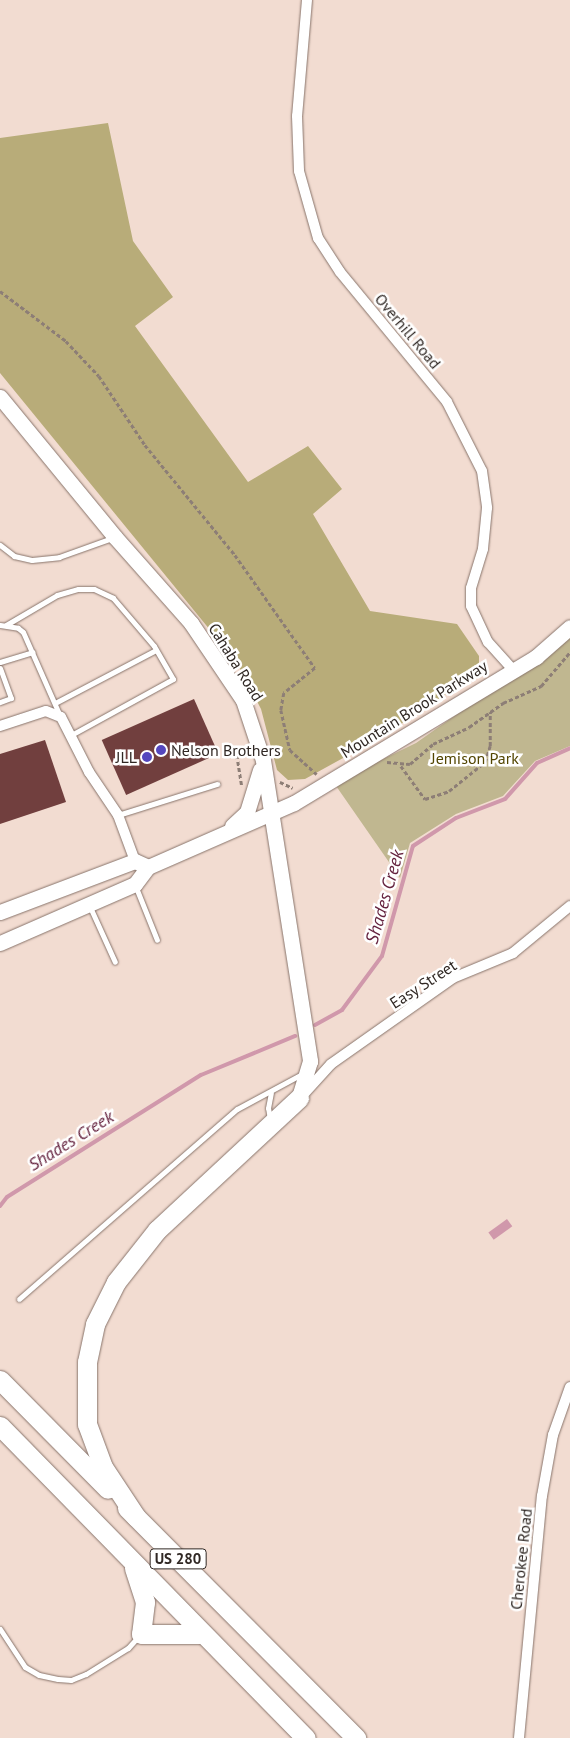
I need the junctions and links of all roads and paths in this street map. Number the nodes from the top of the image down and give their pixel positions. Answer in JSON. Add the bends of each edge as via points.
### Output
{"nodes":[{"id":1,"x":307,"y":0,"type":"edge"},
{"id":2,"x":0,"y":291,"type":"edge"},
{"id":3,"x":0,"y":397,"type":"edge"},
{"id":4,"x":115,"y":537,"type":"junction"},
{"id":5,"x":0,"y":545,"type":"edge"},
{"id":6,"x":3,"y":625,"type":"edge"},
{"id":7,"x":570,"y":627,"type":"edge"},
{"id":8,"x":156,"y":650,"type":"junction"},
{"id":9,"x":32,"y":652,"type":"junction"},
{"id":10,"x":570,"y":652,"type":"edge"},
{"id":11,"x":0,"y":662,"type":"edge"},
{"id":12,"x":0,"y":668,"type":"edge"},
{"id":13,"x":512,"y":669,"type":"junction"},
{"id":14,"x":0,"y":702,"type":"edge"},
{"id":15,"x":55,"y":704,"type":"junction"},
{"id":16,"x":490,"y":711,"type":"junction"},
{"id":17,"x":60,"y":717,"type":"junction"},
{"id":18,"x":0,"y":726,"type":"edge"},
{"id":19,"x":70,"y":735,"type":"junction"},
{"id":20,"x":223,"y":745,"type":"dead end"},
{"id":21,"x":380,"y":757,"type":"junction"},
{"id":22,"x":263,"y":760,"type":"junction"},
{"id":23,"x":401,"y":766,"type":"junction"},
{"id":24,"x":315,"y":781,"type":"dead end"},
{"id":25,"x":280,"y":782,"type":"dead end"},
{"id":26,"x":217,"y":784,"type":"dead end"},
{"id":27,"x":302,"y":786,"type":"dead end"},
{"id":28,"x":245,"y":790,"type":"dead end"},
{"id":29,"x":271,"y":813,"type":"junction"},
{"id":30,"x":118,"y":815,"type":"junction"},
{"id":31,"x":224,"y":834,"type":"junction"},
{"id":32,"x":142,"y":864,"type":"junction"},
{"id":33,"x":135,"y":884,"type":"junction"},
{"id":34,"x":89,"y":904,"type":"junction"},
{"id":35,"x":570,"y":906,"type":"edge"},
{"id":36,"x":0,"y":912,"type":"edge"},
{"id":37,"x":156,"y":940,"type":"dead end"},
{"id":38,"x":0,"y":942,"type":"edge"},
{"id":39,"x":115,"y":962,"type":"dead end"},
{"id":40,"x":307,"y":1071,"type":"junction"},
{"id":41,"x":272,"y":1093,"type":"junction"},
{"id":42,"x":299,"y":1098,"type":"junction"},
{"id":43,"x":273,"y":1123,"type":"junction"},
{"id":44,"x":19,"y":1299,"type":"dead end"},
{"id":45,"x":0,"y":1380,"type":"edge"},
{"id":46,"x":570,"y":1387,"type":"edge"},
{"id":47,"x":0,"y":1426,"type":"edge"},
{"id":48,"x":136,"y":1517,"type":"junction"},
{"id":49,"x":130,"y":1560,"type":"junction"},
{"id":50,"x":0,"y":1629,"type":"edge"},
{"id":51,"x":141,"y":1634,"type":"junction"},
{"id":52,"x":203,"y":1634,"type":"junction"},
{"id":53,"x":242,"y":1674,"type":"junction"},
{"id":54,"x":306,"y":1738,"type":"edge"},
{"id":55,"x":319,"y":1738,"type":"edge"},
{"id":56,"x":356,"y":1738,"type":"edge"},
{"id":57,"x":519,"y":1738,"type":"edge"}],
"edges":[{"from":1,"to":13,"type":"street","name":"Overhill Road","via":[[297,116],[299,170],[318,238],[340,272],[448,402],[482,472],[487,508],[483,549],[471,588],[471,606],[488,642]]},
{"from":2,"to":24,"type":"path","via":[[66,341],[99,376],[145,445],[235,555],[315,668],[284,693],[281,710],[287,743],[296,757],[321,777]]},
{"from":3,"to":4,"type":"street","name":"Cahaba Road"},
{"from":4,"to":5,"type":"lane","via":[[59,557],[32,560],[14,556]]},
{"from":4,"to":22,"type":"street","name":"Cahaba Road","via":[[191,623],[238,692],[254,726]]},
{"from":6,"to":8,"type":"lane","via":[[57,595],[78,589],[94,589],[113,598]]},
{"from":6,"to":9,"type":"lane","via":[[23,632]]},
{"from":7,"to":13,"type":"street","name":"Mountain Brook Parkway","via":[[536,657]]},
{"from":8,"to":15,"type":"lane"},
{"from":8,"to":19,"type":"lane","via":[[173,679]]},
{"from":9,"to":11,"type":"lane"},
{"from":9,"to":15,"type":"lane"},
{"from":10,"to":16,"type":"path","via":[[541,686]]},
{"from":12,"to":14,"type":"lane","via":[[11,698]]},
{"from":13,"to":21,"type":"street","name":"Mountain Brook Parkway"},
{"from":15,"to":17,"type":"lane"},
{"from":16,"to":23,"type":"path","via":[[469,727],[433,744],[410,764]]},
{"from":16,"to":23,"type":"path","via":[[490,746],[485,762],[449,791],[425,798]]},
{"from":17,"to":18,"type":"street","via":[[46,711]]},
{"from":17,"to":19,"type":"street"},
{"from":19,"to":30,"type":"street","via":[[89,772]]},
{"from":20,"to":28,"type":"path","via":[[234,749],[237,755],[239,783]]},
{"from":21,"to":23,"type":"path"},
{"from":21,"to":29,"type":"street","name":"Mountain Brook Parkway","via":[[344,772],[294,803]]},
{"from":22,"to":29,"type":"street","name":"Cahaba Road"},
{"from":22,"to":31,"type":"street","via":[[247,812]]},
{"from":25,"to":27,"type":"path","via":[[285,787]]},
{"from":26,"to":30,"type":"lane"},
{"from":29,"to":31,"type":"street","name":"Mountain Brook Parkway"},
{"from":29,"to":40,"type":"street","name":"Cahaba Road","via":[[310,1061]]},
{"from":30,"to":32,"type":"street"},
{"from":31,"to":32,"type":"street","name":"Mountain Brook Parkway"},
{"from":32,"to":33,"type":"street"},
{"from":32,"to":36,"type":"street","name":"Mountain Brook Parkway"},
{"from":33,"to":34,"type":"street"},
{"from":33,"to":37,"type":"lane"},
{"from":34,"to":38,"type":"street"},
{"from":34,"to":39,"type":"lane"},
{"from":35,"to":42,"type":"street","name":"Easy Street","via":[[513,953],[453,978],[331,1064]]},
{"from":40,"to":41,"type":"lane"},
{"from":40,"to":42,"type":"street","name":"Cahaba Road"},
{"from":41,"to":43,"type":"lane","via":[[268,1108]]},
{"from":41,"to":44,"type":"lane","via":[[237,1110]]},
{"from":42,"to":43,"type":"highway"},
{"from":43,"to":48,"type":"highway","via":[[157,1230],[116,1282],[95,1324],[87,1362],[87,1424],[103,1467]]},
{"from":45,"to":48,"type":"highway","number":"US 280"},
{"from":46,"to":57,"type":"street","name":"Cherokee Road","via":[[554,1435],[542,1496]]},
{"from":47,"to":49,"type":"highway","number":"US 280"},
{"from":48,"to":56,"type":"highway","number":"US 280"},
{"from":49,"to":51,"type":"highway","via":[[145,1602]]},
{"from":49,"to":52,"type":"highway","number":"US 280"},
{"from":50,"to":51,"type":"lane","via":[[25,1667],[38,1675],[71,1680],[128,1648]]},
{"from":51,"to":52,"type":"highway"},
{"from":52,"to":53,"type":"highway","number":"US 280"},
{"from":53,"to":54,"type":"highway","number":"US 280"},
{"from":53,"to":55,"type":"highway","via":[[287,1708]]}]}
